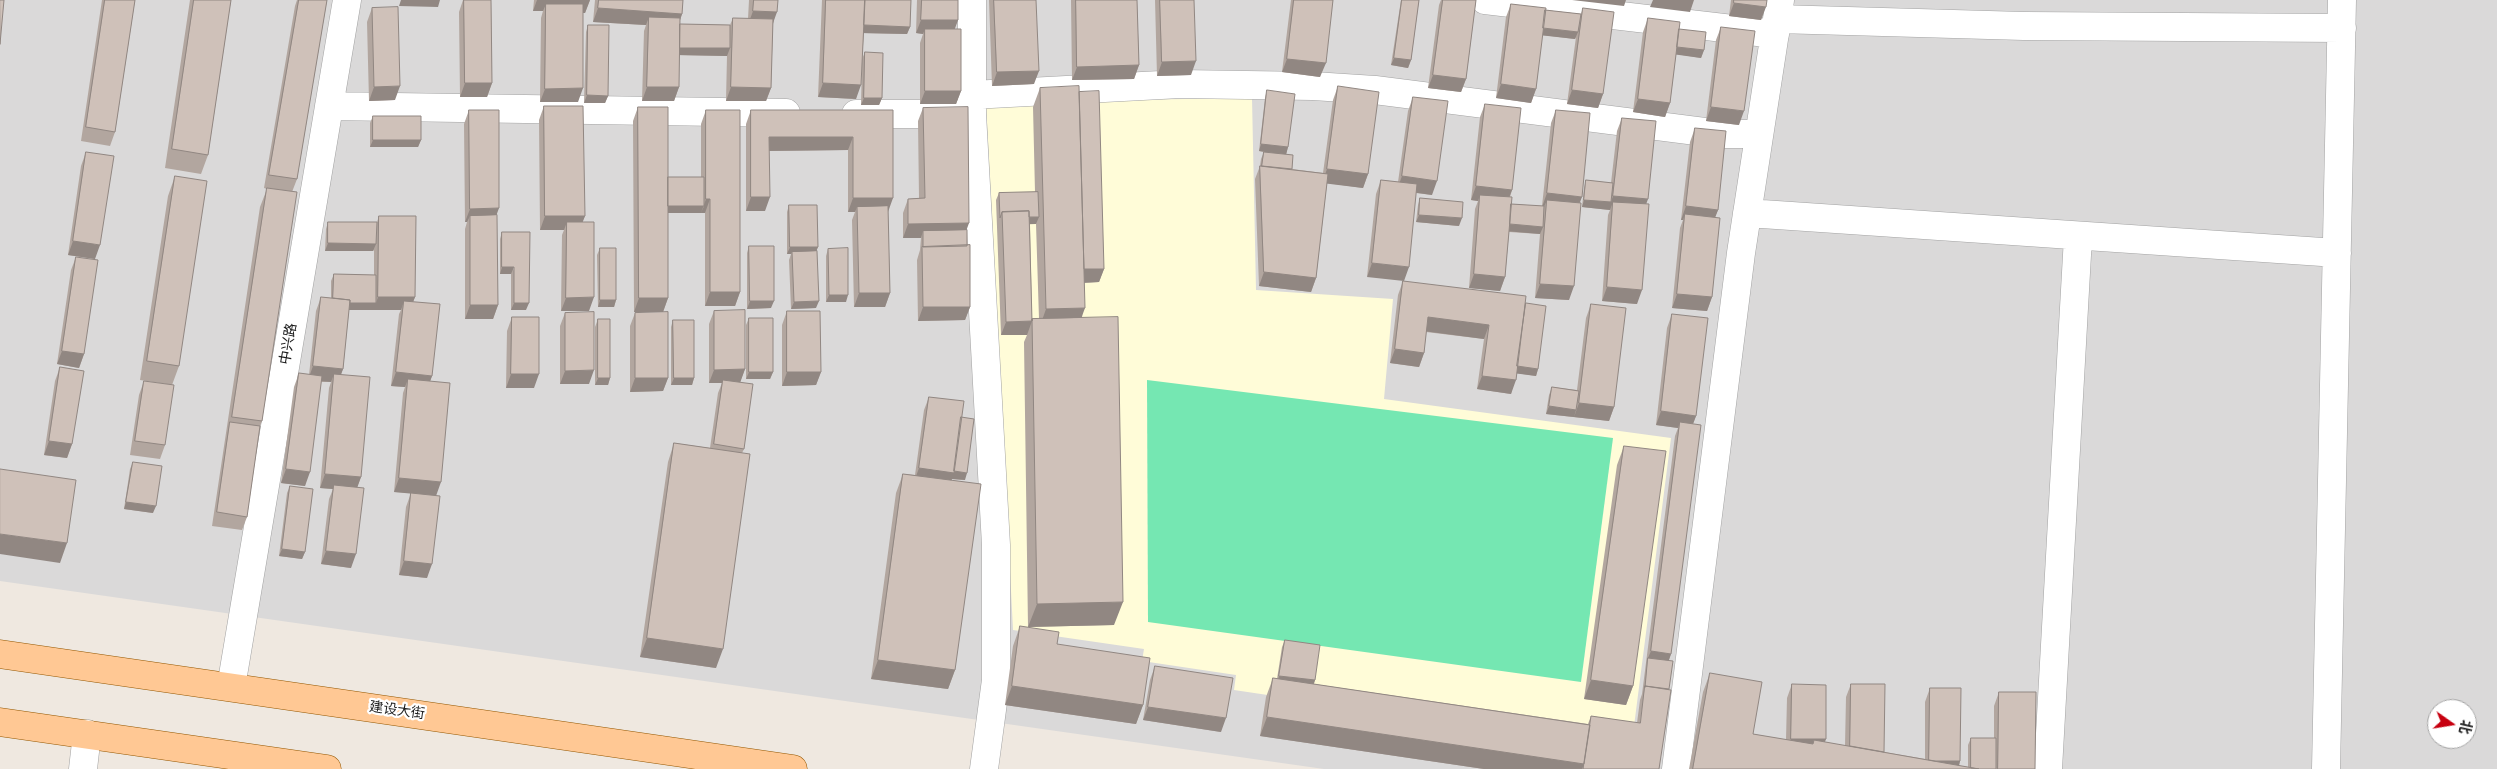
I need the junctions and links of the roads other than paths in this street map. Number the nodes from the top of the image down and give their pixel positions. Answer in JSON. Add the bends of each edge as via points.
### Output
{"nodes":[{"id":1,"x":347,"y":0,"type":"edge"},
{"id":2,"x":972,"y":0,"type":"edge"},
{"id":3,"x":1485,"y":0,"type":"edge"},
{"id":4,"x":2342,"y":0,"type":"edge"},
{"id":5,"x":1778,"y":18,"type":"edge"},
{"id":6,"x":2342,"y":28,"type":"junction"},
{"id":7,"x":972,"y":104,"type":"junction"},
{"id":8,"x":329,"y":106,"type":"junction"},
{"id":9,"x":1759,"y":134,"type":"junction"},
{"id":10,"x":1748,"y":213,"type":"junction"},
{"id":11,"x":2078,"y":237,"type":"junction"},
{"id":12,"x":2337,"y":253,"type":"junction"},
{"id":13,"x":0,"y":654,"type":"edge"},
{"id":14,"x":231,"y":688,"type":"junction"},
{"id":15,"x":0,"y":722,"type":"edge"},
{"id":16,"x":87,"y":734,"type":"junction"},
{"id":17,"x":252,"y":764,"type":"edge"},
{"id":18,"x":82,"y":769,"type":"edge"},
{"id":19,"x":327,"y":769,"type":"edge"},
{"id":20,"x":793,"y":769,"type":"edge"},
{"id":21,"x":984,"y":769,"type":"edge"},
{"id":22,"x":1676,"y":769,"type":"edge"},
{"id":23,"x":2048,"y":769,"type":"edge"},
{"id":24,"x":2326,"y":769,"type":"edge"}],
"edges":[{"from":1,"to":8,"type":"street","name":"中兴路"},
{"from":2,"to":7,"type":"street"},
{"from":3,"to":5,"type":"street"},
{"from":4,"to":6,"type":"street"},
{"from":5,"to":6,"type":"street","via":[[2024,26]]},
{"from":5,"to":9,"type":"street"},
{"from":6,"to":12,"type":"street"},
{"from":7,"to":8,"type":"street","via":[[817,113]]},
{"from":7,"to":9,"type":"street","via":[[1180,84],[1313,86],[1375,90],[1720,134]]},
{"from":7,"to":21,"type":"street","via":[[996,545],[996,680]]},
{"from":8,"to":14,"type":"street","name":"中兴路"},
{"from":9,"to":10,"type":"street"},
{"from":10,"to":11,"type":"street"},
{"from":10,"to":22,"type":"street"},
{"from":11,"to":12,"type":"street"},
{"from":11,"to":23,"type":"street"},
{"from":12,"to":24,"type":"street"},
{"from":13,"to":14,"type":"main road","name":"建设大街"},
{"from":14,"to":20,"type":"main road","name":"建设大街"},
{"from":15,"to":16,"type":"main road"},
{"from":16,"to":17,"type":"main road"},
{"from":16,"to":18,"type":"street"},
{"from":17,"to":19,"type":"main road"}]}
